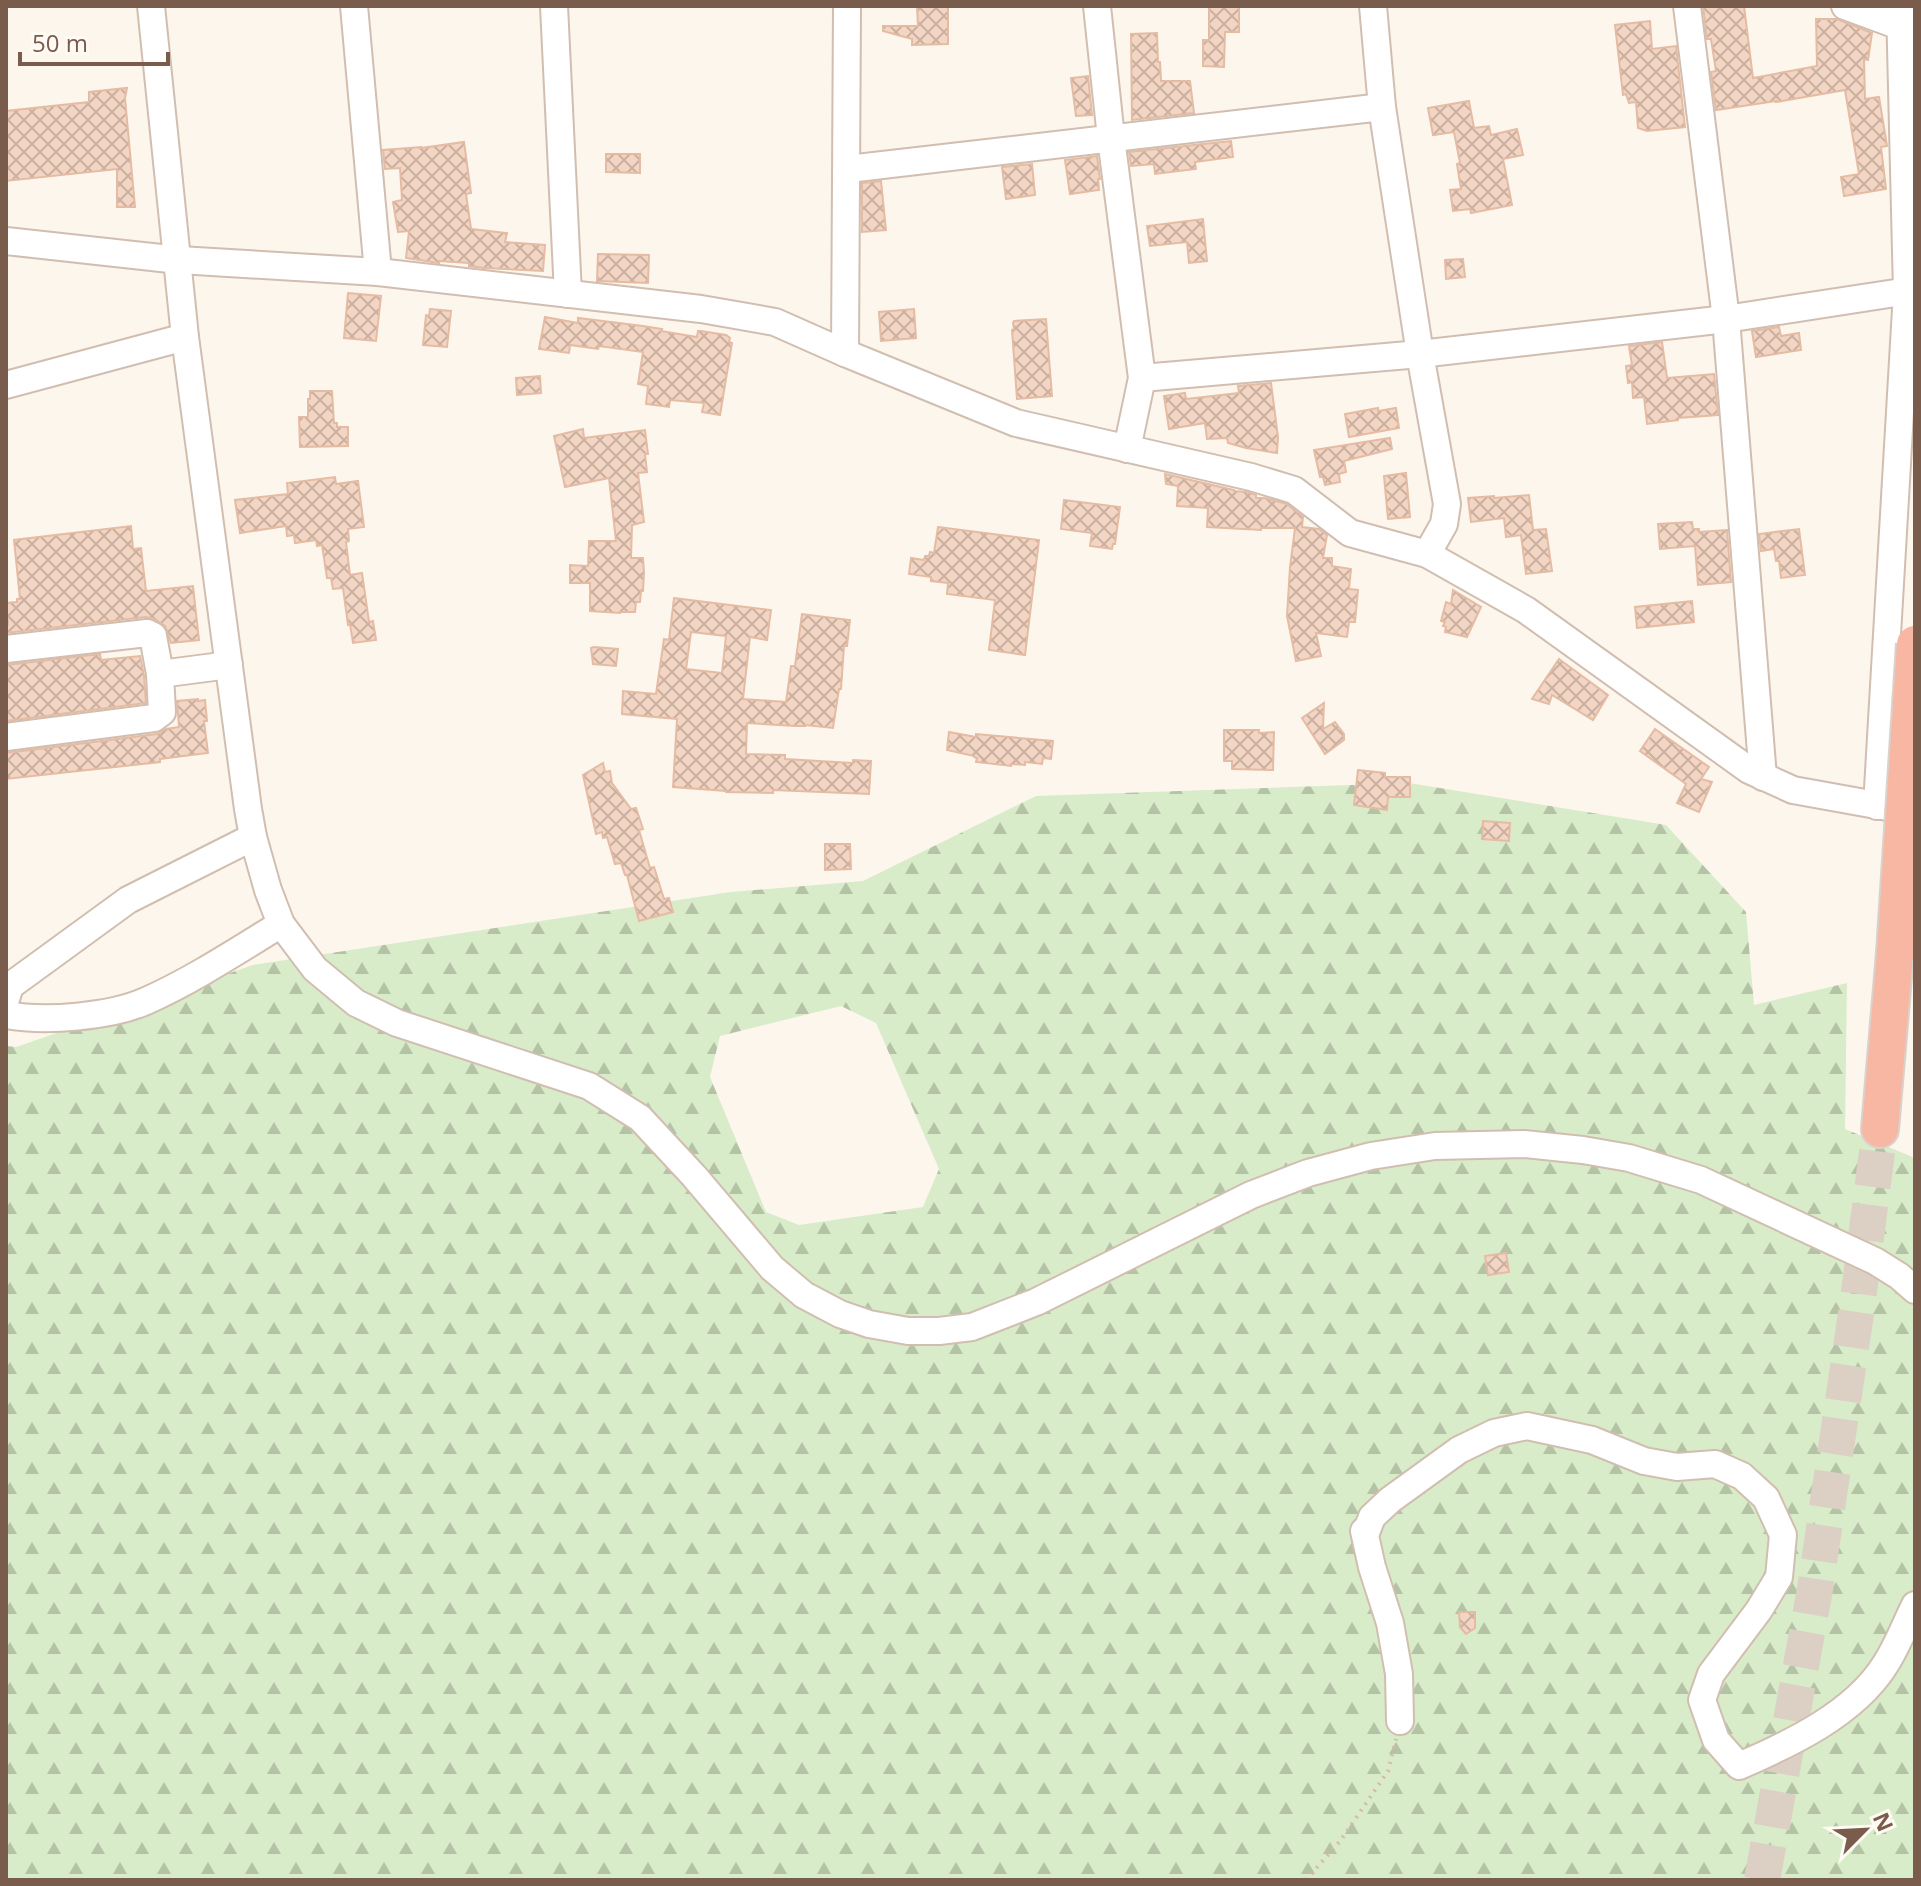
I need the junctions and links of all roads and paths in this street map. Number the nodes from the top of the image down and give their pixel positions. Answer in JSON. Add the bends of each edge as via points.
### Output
{"nodes":[{"id":1,"x":151,"y":6,"type":"edge"},
{"id":2,"x":354,"y":6,"type":"edge"},
{"id":3,"x":554,"y":6,"type":"edge"},
{"id":4,"x":847,"y":6,"type":"edge"},
{"id":5,"x":1097,"y":6,"type":"edge"},
{"id":6,"x":1373,"y":6,"type":"edge"},
{"id":7,"x":1687,"y":6,"type":"edge"},
{"id":8,"x":1845,"y":6,"type":"edge"},
{"id":9,"x":1905,"y":22,"type":"edge"},
{"id":10,"x":1382,"y":107,"type":"junction"},
{"id":11,"x":1111,"y":138,"type":"junction"},
{"id":12,"x":848,"y":169,"type":"junction"},
{"id":13,"x":6,"y":241,"type":"edge"},
{"id":14,"x":179,"y":260,"type":"junction"},
{"id":15,"x":378,"y":272,"type":"junction"},
{"id":16,"x":1911,"y":291,"type":"edge"},
{"id":17,"x":568,"y":294,"type":"junction"},
{"id":18,"x":1726,"y":319,"type":"junction"},
{"id":19,"x":185,"y":337,"type":"junction"},
{"id":20,"x":845,"y":353,"type":"junction"},
{"id":21,"x":1420,"y":354,"type":"junction"},
{"id":22,"x":1142,"y":378,"type":"junction"},
{"id":23,"x":6,"y":385,"type":"edge"},
{"id":24,"x":1127,"y":449,"type":"junction"},
{"id":25,"x":1427,"y":554,"type":"junction"},
{"id":26,"x":1915,"y":644,"type":"edge"},
{"id":27,"x":6,"y":649,"type":"edge"},
{"id":28,"x":229,"y":665,"type":"junction"},
{"id":29,"x":160,"y":674,"type":"junction"},
{"id":30,"x":6,"y":737,"type":"edge"},
{"id":31,"x":1763,"y":777,"type":"junction"},
{"id":32,"x":1877,"y":806,"type":"junction"},
{"id":33,"x":1915,"y":812,"type":"edge"},
{"id":34,"x":253,"y":837,"type":"junction"},
{"id":35,"x":281,"y":924,"type":"junction"},
{"id":36,"x":6,"y":999,"type":"edge"},
{"id":37,"x":6,"y":1015,"type":"edge"},
{"id":38,"x":1880,"y":1129,"type":"tunnel mouth"},
{"id":39,"x":1915,"y":1290,"type":"edge"},
{"id":40,"x":1915,"y":1605,"type":"edge"},
{"id":41,"x":1400,"y":1721,"type":"joint"},
{"id":42,"x":1306,"y":1880,"type":"edge"}],
"edges":[{"from":1,"to":14,"type":"street"},
{"from":2,"to":15,"type":"street"},
{"from":3,"to":17,"type":"street"},
{"from":4,"to":12,"type":"street"},
{"from":5,"to":11,"type":"street"},
{"from":6,"to":10,"type":"street"},
{"from":7,"to":18,"type":"street"},
{"from":8,"to":9,"type":"street"},
{"from":9,"to":16,"type":"street"},
{"from":10,"to":11,"type":"street"},
{"from":10,"to":21,"type":"street"},
{"from":11,"to":12,"type":"street"},
{"from":11,"to":22,"type":"street"},
{"from":12,"to":20,"type":"street"},
{"from":13,"to":14,"type":"street"},
{"from":14,"to":15,"type":"street"},
{"from":14,"to":19,"type":"street"},
{"from":15,"to":17,"type":"street"},
{"from":16,"to":18,"type":"street"},
{"from":16,"to":32,"type":"street"},
{"from":17,"to":20,"type":"street","via":[[775,322]]},
{"from":18,"to":21,"type":"street"},
{"from":18,"to":31,"type":"street"},
{"from":19,"to":23,"type":"street"},
{"from":19,"to":28,"type":"street"},
{"from":20,"to":24,"type":"street","via":[[1016,423]]},
{"from":21,"to":22,"type":"street"},
{"from":21,"to":25,"type":"street","via":[[1447,504],[1444,524]]},
{"from":22,"to":24,"type":"street"},
{"from":24,"to":25,"type":"street","via":[[1294,490],[1350,533]]},
{"from":25,"to":31,"type":"street","via":[[1526,610]]},
{"from":26,"to":38,"type":"highway","bridge":true},
{"from":27,"to":29,"type":"street","via":[[147,633],[153,636]]},
{"from":28,"to":29,"type":"street"},
{"from":28,"to":34,"type":"street"},
{"from":29,"to":30,"type":"street","via":[[162,712],[154,718]]},
{"from":31,"to":32,"type":"street","via":[[1793,790]]},
{"from":32,"to":33,"type":"street"},
{"from":34,"to":35,"type":"street"},
{"from":34,"to":36,"type":"street","via":[[128,900],[10,986]]},
{"from":35,"to":37,"type":"street","via":[[144,1002],[92,1015]]},
{"from":35,"to":39,"type":"street","via":[[315,969],[356,1003],[397,1023],[589,1086],[640,1118],[772,1268],[804,1295],[869,1324],[908,1331],[972,1327],[1036,1302],[1251,1195],[1321,1169],[1435,1146],[1524,1144],[1583,1150],[1675,1171],[1875,1261]]},
{"from":40,"to":41,"type":"street","via":[[1868,1687],[1792,1743],[1739,1766],[1716,1740],[1702,1700],[1711,1674],[1779,1577],[1783,1535],[1766,1498],[1742,1476],[1715,1464],[1677,1467],[1644,1461],[1592,1440],[1527,1426],[1494,1433],[1459,1450],[1390,1500],[1364,1531],[1390,1623]]},
{"from":41,"to":42,"type":"path","via":[[1388,1771]]}]}
